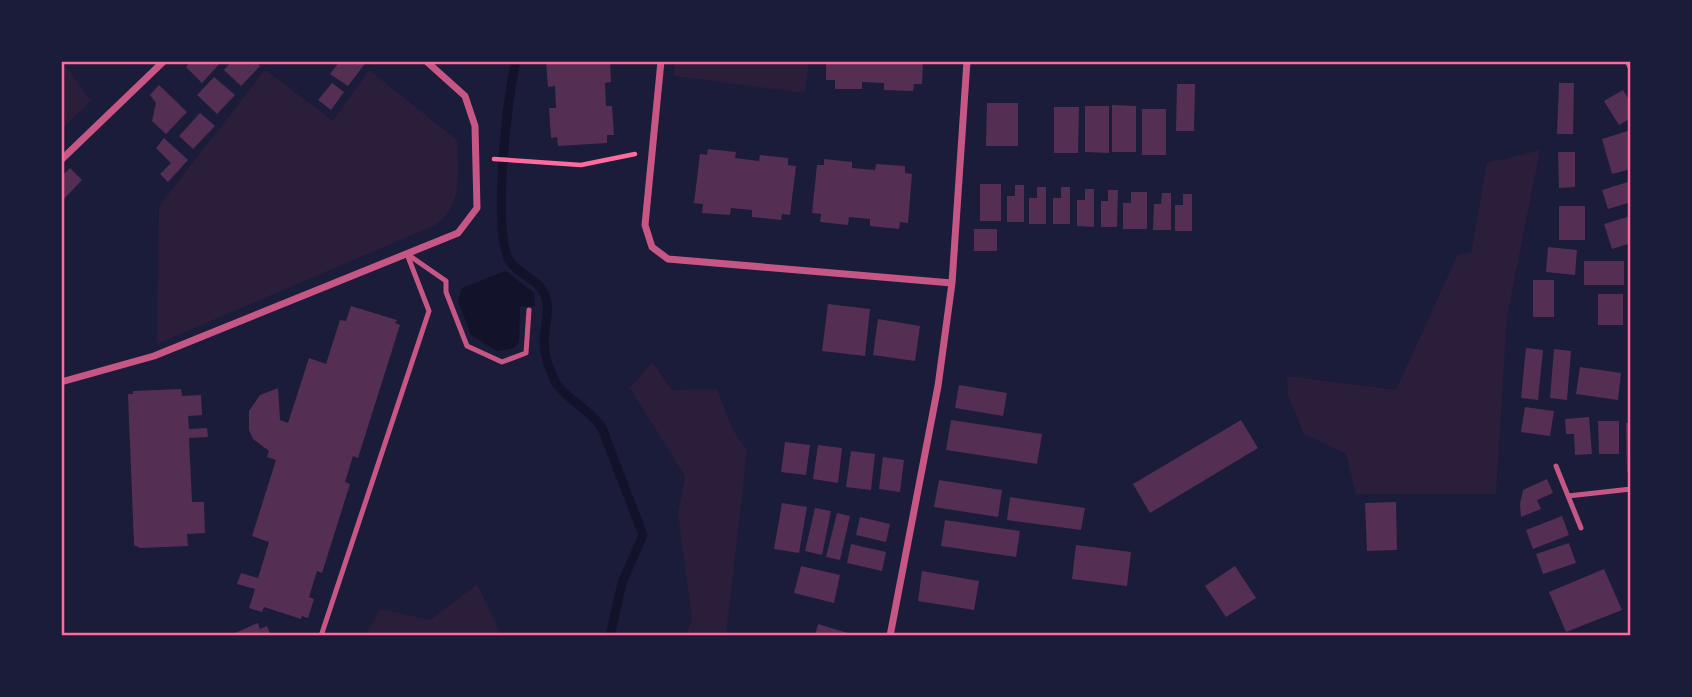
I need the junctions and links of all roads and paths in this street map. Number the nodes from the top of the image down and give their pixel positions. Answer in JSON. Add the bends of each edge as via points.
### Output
{"nodes":[{"id":1,"x":164,"y":61,"type":"edge"},
{"id":2,"x":426,"y":61,"type":"edge"},
{"id":3,"x":661,"y":61,"type":"edge"},
{"id":4,"x":967,"y":61,"type":"edge"},
{"id":5,"x":1628,"y":61,"type":"edge"},
{"id":6,"x":1631,"y":67,"type":"edge"},
{"id":7,"x":653,"y":154,"type":"junction"},
{"id":8,"x":496,"y":159,"type":"dead end"},
{"id":9,"x":61,"y":160,"type":"edge"},
{"id":10,"x":407,"y":254,"type":"junction"},
{"id":11,"x":952,"y":283,"type":"junction"},
{"id":12,"x":529,"y":310,"type":"dead end"},
{"id":13,"x":61,"y":382,"type":"edge"},
{"id":14,"x":1556,"y":466,"type":"dead end"},
{"id":15,"x":1631,"y":489,"type":"edge"},
{"id":16,"x":1568,"y":496,"type":"junction"},
{"id":17,"x":1581,"y":528,"type":"dead end"},
{"id":18,"x":321,"y":636,"type":"edge"},
{"id":19,"x":890,"y":636,"type":"edge"}],
"edges":[{"from":1,"to":9,"type":"street"},
{"from":2,"to":10,"type":"street","via":[[465,96],[475,126],[477,208],[458,233]]},
{"from":3,"to":7,"type":"street"},
{"from":4,"to":11,"type":"street"},
{"from":5,"to":6,"type":"street"},
{"from":7,"to":8,"type":"path","via":[[581,164]]},
{"from":7,"to":11,"type":"street","via":[[645,225],[652,247],[668,259]]},
{"from":10,"to":12,"type":"lane","via":[[446,281],[467,346],[502,362],[526,353]]},
{"from":10,"to":13,"type":"street","via":[[154,356]]},
{"from":10,"to":18,"type":"lane","via":[[429,310]]},
{"from":11,"to":19,"type":"street","via":[[938,386]]},
{"from":14,"to":16,"type":"lane"},
{"from":15,"to":16,"type":"lane"},
{"from":16,"to":17,"type":"lane"}]}
